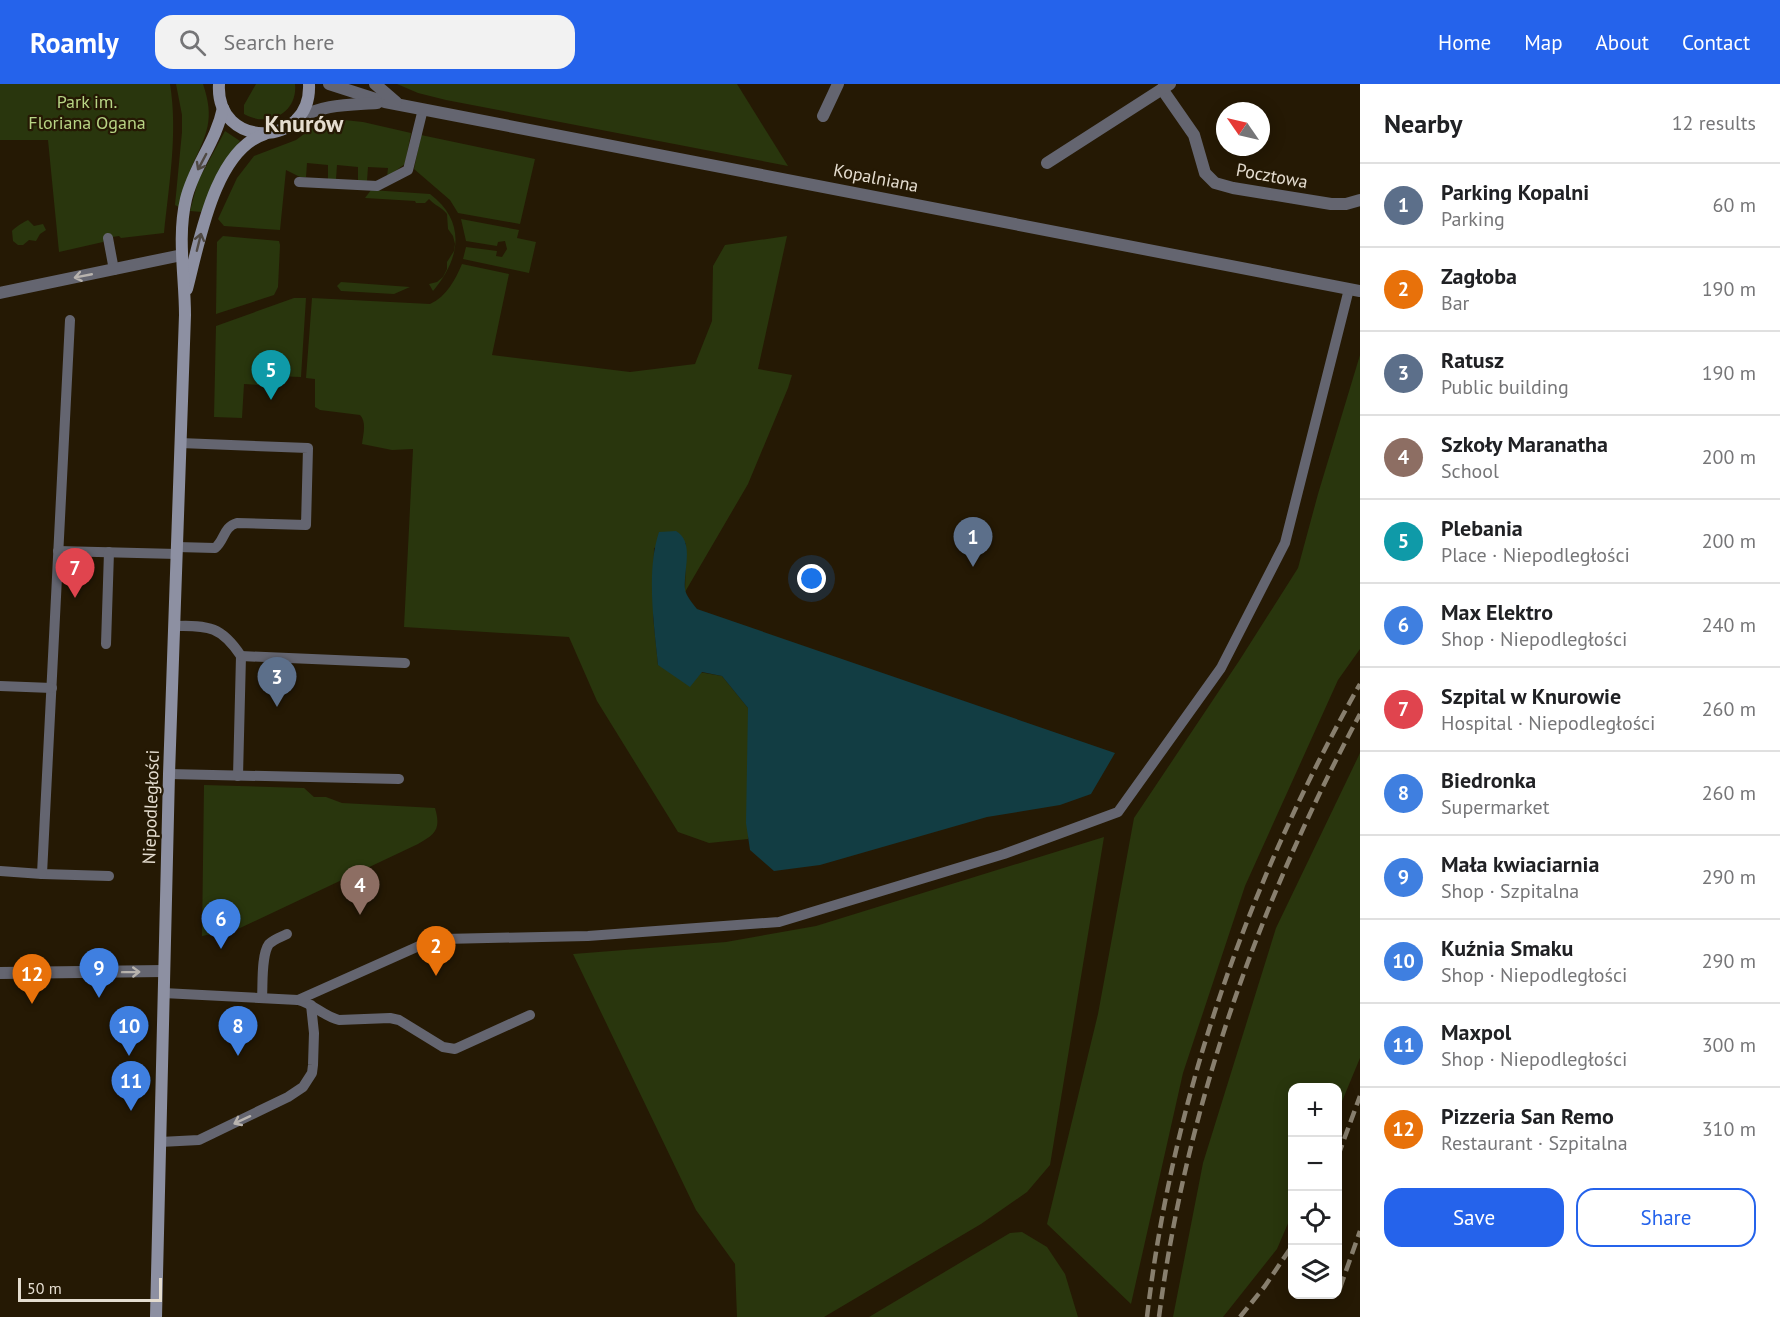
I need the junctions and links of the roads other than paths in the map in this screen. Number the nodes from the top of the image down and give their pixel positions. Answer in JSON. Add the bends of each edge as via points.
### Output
{"nodes":[{"id":1,"x":213,"y":84,"type":"edge"},
{"id":2,"x":309,"y":84,"type":"edge"},
{"id":3,"x":328,"y":84,"type":"edge"},
{"id":4,"x":375,"y":84,"type":"edge"},
{"id":5,"x":838,"y":84,"type":"edge"},
{"id":6,"x":1166,"y":86,"type":"edge"},
{"id":7,"x":220,"y":96,"type":"edge"},
{"id":8,"x":385,"y":102,"type":"junction"},
{"id":9,"x":399,"y":105,"type":"junction"},
{"id":10,"x":423,"y":109,"type":"junction"},
{"id":11,"x":823,"y":116,"type":"dead end"},
{"id":12,"x":297,"y":119,"type":"junction"},
{"id":13,"x":265,"y":134,"type":"junction"},
{"id":14,"x":1047,"y":163,"type":"dead end"},
{"id":15,"x":299,"y":182,"type":"dead end"},
{"id":16,"x":1360,"y":200,"type":"edge"},
{"id":17,"x":108,"y":237,"type":"dead end"},
{"id":18,"x":182,"y":255,"type":"junction"},
{"id":19,"x":114,"y":270,"type":"junction"},
{"id":20,"x":1354,"y":290,"type":"edge"},
{"id":21,"x":0,"y":293,"type":"edge"},
{"id":22,"x":185,"y":299,"type":"junction"},
{"id":23,"x":70,"y":320,"type":"dead end"},
{"id":24,"x":180,"y":443,"type":"junction"},
{"id":25,"x":177,"y":550,"type":"junction"},
{"id":26,"x":58,"y":551,"type":"junction"},
{"id":27,"x":109,"y":552,"type":"junction"},
{"id":28,"x":175,"y":626,"type":"junction"},
{"id":29,"x":106,"y":644,"type":"dead end"},
{"id":30,"x":241,"y":656,"type":"junction"},
{"id":31,"x":405,"y":663,"type":"dead end"},
{"id":32,"x":0,"y":686,"type":"edge"},
{"id":33,"x":52,"y":688,"type":"junction"},
{"id":34,"x":169,"y":774,"type":"junction"},
{"id":35,"x":238,"y":776,"type":"junction"},
{"id":36,"x":399,"y":779,"type":"dead end"},
{"id":37,"x":0,"y":871,"type":"edge"},
{"id":38,"x":42,"y":874,"type":"junction"},
{"id":39,"x":110,"y":876,"type":"dead end"},
{"id":40,"x":287,"y":934,"type":"dead end"},
{"id":41,"x":164,"y":971,"type":"junction"},
{"id":42,"x":0,"y":973,"type":"edge"},
{"id":43,"x":163,"y":993,"type":"junction"},
{"id":44,"x":261,"y":998,"type":"junction"},
{"id":45,"x":298,"y":1000,"type":"junction"},
{"id":46,"x":311,"y":1005,"type":"junction"},
{"id":47,"x":530,"y":1015,"type":"dead end"},
{"id":48,"x":160,"y":1142,"type":"junction"},
{"id":49,"x":156,"y":1317,"type":"edge"}],
"edges":[{"from":1,"to":7,"type":"street"},
{"from":2,"to":12,"type":"main road","via":[[306,103]]},
{"from":3,"to":8,"type":"street","name":"Kopalniana"},
{"from":4,"to":9,"type":"street"},
{"from":5,"to":11,"type":"street"},
{"from":6,"to":14,"type":"street","name":"Pocztowa"},
{"from":6,"to":16,"type":"street","name":"Pocztowa","via":[[1194,135],[1205,173],[1215,183],[1331,204]]},
{"from":7,"to":13,"type":"main road","via":[[233,122]]},
{"from":7,"to":18,"type":"main road","name":"Niepodległości","one_way":true,"via":[[215,136],[186,200]]},
{"from":8,"to":9,"type":"street","name":"Kopalniana"},
{"from":8,"to":12,"type":"street","name":"Kopalniana","via":[[327,106]]},
{"from":9,"to":10,"type":"street","name":"Kopalniana"},
{"from":10,"to":15,"type":"lane","via":[[408,170],[377,186]]},
{"from":10,"to":20,"type":"street","name":"Kopalniana"},
{"from":12,"to":13,"type":"main road","name":"Niepodległości","via":[[283,129]]},
{"from":22,"to":13,"type":"main road","name":"Niepodległości","one_way":true,"via":[[215,193],[242,148]]},
{"from":17,"to":19,"type":"lane"},
{"from":18,"to":19,"type":"street"},
{"from":18,"to":22,"type":"main road","name":"Niepodległości"},
{"from":19,"to":21,"type":"street","one_way":true},
{"from":20,"to":45,"type":"lane","via":[[1285,543],[1221,668],[1118,812],[1004,854],[779,922],[588,936],[443,939],[418,946]]},
{"from":22,"to":24,"type":"main road","name":"Niepodległości"},
{"from":23,"to":26,"type":"lane"},
{"from":24,"to":25,"type":"main road","name":"Niepodległości"},
{"from":24,"to":25,"type":"lane","via":[[308,448],[306,525],[237,523],[227,528],[215,548]]},
{"from":25,"to":27,"type":"lane"},
{"from":25,"to":28,"type":"main road","name":"Niepodległości"},
{"from":26,"to":27,"type":"lane"},
{"from":26,"to":33,"type":"lane"},
{"from":27,"to":29,"type":"lane"},
{"from":28,"to":30,"type":"lane","via":[[219,630]]},
{"from":28,"to":34,"type":"main road","name":"Niepodległości"},
{"from":30,"to":31,"type":"lane"},
{"from":30,"to":35,"type":"lane"},
{"from":32,"to":33,"type":"lane"},
{"from":33,"to":38,"type":"lane"},
{"from":34,"to":35,"type":"lane"},
{"from":34,"to":41,"type":"main road","name":"Niepodległości"},
{"from":35,"to":36,"type":"lane"},
{"from":37,"to":38,"type":"lane"},
{"from":38,"to":39,"type":"lane"},
{"from":40,"to":44,"type":"lane","via":[[268,946]]},
{"from":42,"to":41,"type":"street","one_way":true},
{"from":41,"to":43,"type":"main road","name":"Niepodległości"},
{"from":43,"to":44,"type":"lane"},
{"from":43,"to":48,"type":"main road","name":"Niepodległości"},
{"from":44,"to":45,"type":"lane"},
{"from":45,"to":46,"type":"lane"},
{"from":46,"to":47,"type":"lane","via":[[339,1020],[399,1020],[449,1049]]},
{"from":46,"to":48,"type":"lane","one_way":true,"via":[[312,1073],[303,1087],[199,1140]]},
{"from":48,"to":49,"type":"main road","name":"Niepodległości"}]}
